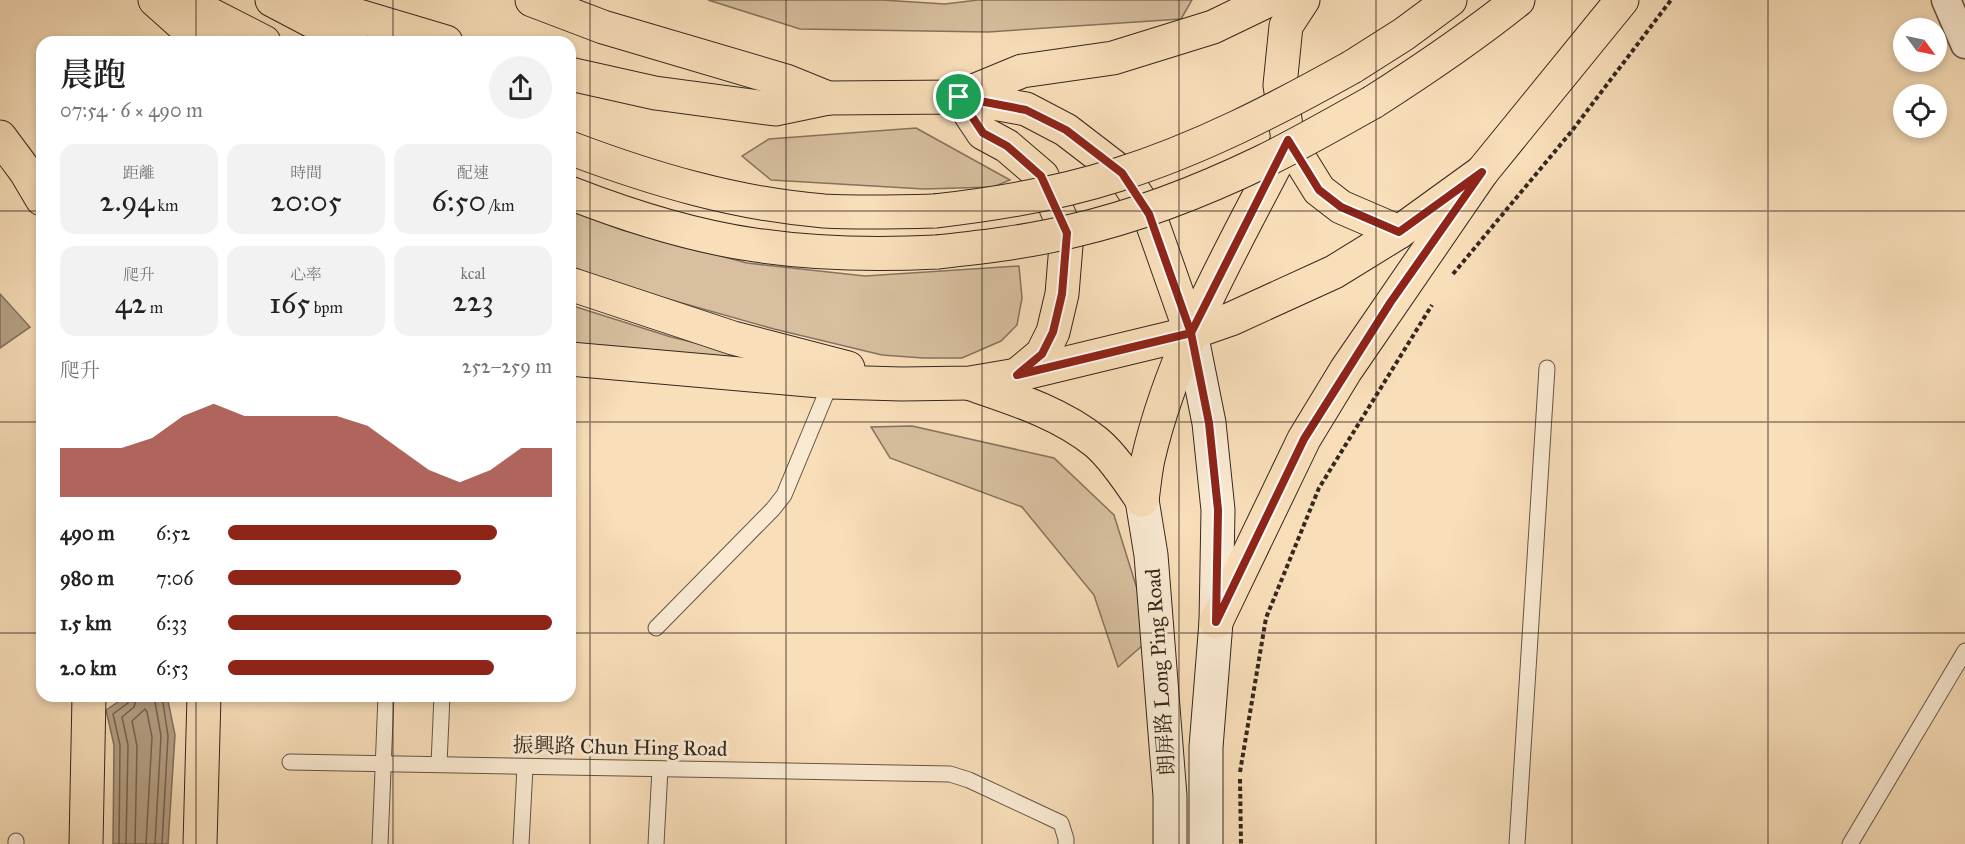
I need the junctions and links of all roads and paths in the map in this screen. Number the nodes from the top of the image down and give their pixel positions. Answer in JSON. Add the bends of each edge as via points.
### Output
{"nodes":[{"id":1,"x":155,"y":0,"type":"edge"},
{"id":2,"x":182,"y":0,"type":"edge"},
{"id":3,"x":272,"y":0,"type":"edge"},
{"id":4,"x":305,"y":0,"type":"edge"},
{"id":5,"x":531,"y":0,"type":"edge"},
{"id":6,"x":1269,"y":0,"type":"edge"},
{"id":7,"x":1303,"y":0,"type":"edge"},
{"id":8,"x":1450,"y":0,"type":"edge"},
{"id":9,"x":1518,"y":0,"type":"edge"},
{"id":10,"x":1622,"y":0,"type":"edge"},
{"id":11,"x":1671,"y":0,"type":"edge"},
{"id":12,"x":1946,"y":0,"type":"edge"},
{"id":13,"x":195,"y":36,"type":"edge"},
{"id":14,"x":252,"y":36,"type":"edge"},
{"id":15,"x":341,"y":36,"type":"edge"},
{"id":16,"x":426,"y":36,"type":"edge"},
{"id":17,"x":1965,"y":44,"type":"edge"},
{"id":18,"x":576,"y":75,"type":"edge"},
{"id":19,"x":959,"y":97,"type":"junction"},
{"id":20,"x":828,"y":98,"type":"junction"},
{"id":21,"x":0,"y":137,"type":"edge"},
{"id":22,"x":1288,"y":140,"type":"junction"},
{"id":23,"x":576,"y":150,"type":"edge"},
{"id":24,"x":1482,"y":172,"type":"junction"},
{"id":25,"x":36,"y":189,"type":"edge"},
{"id":26,"x":576,"y":195,"type":"edge"},
{"id":27,"x":1399,"y":232,"type":"junction"},
{"id":28,"x":1452,"y":275,"type":"dead end"},
{"id":29,"x":576,"y":286,"type":"edge"},
{"id":30,"x":1433,"y":304,"type":"dead end"},
{"id":31,"x":1191,"y":333,"type":"junction"},
{"id":32,"x":576,"y":360,"type":"edge"},
{"id":33,"x":1547,"y":368,"type":"dead end"},
{"id":34,"x":1017,"y":375,"type":"junction"},
{"id":35,"x":831,"y":382,"type":"junction"},
{"id":36,"x":970,"y":383,"type":"junction"},
{"id":37,"x":902,"y":384,"type":"junction"},
{"id":38,"x":1142,"y":500,"type":"junction"},
{"id":39,"x":1216,"y":622,"type":"junction"},
{"id":40,"x":656,"y":628,"type":"dead end"},
{"id":41,"x":1965,"y":651,"type":"edge"},
{"id":42,"x":92,"y":702,"type":"edge"},
{"id":43,"x":204,"y":702,"type":"edge"},
{"id":44,"x":386,"y":702,"type":"edge"},
{"id":45,"x":442,"y":702,"type":"edge"},
{"id":46,"x":290,"y":762,"type":"dead end"},
{"id":47,"x":384,"y":763,"type":"junction"},
{"id":48,"x":439,"y":764,"type":"junction"},
{"id":49,"x":525,"y":767,"type":"junction"},
{"id":50,"x":660,"y":769,"type":"junction"},
{"id":51,"x":86,"y":844,"type":"edge"},
{"id":52,"x":200,"y":844,"type":"edge"},
{"id":53,"x":380,"y":844,"type":"edge"},
{"id":54,"x":521,"y":844,"type":"edge"},
{"id":55,"x":657,"y":844,"type":"edge"},
{"id":56,"x":1066,"y":844,"type":"edge"},
{"id":57,"x":1170,"y":844,"type":"edge"},
{"id":58,"x":1206,"y":844,"type":"edge"},
{"id":59,"x":1241,"y":844,"type":"edge"},
{"id":60,"x":1517,"y":844,"type":"edge"},
{"id":61,"x":1850,"y":844,"type":"edge"}],
"edges":[{"from":1,"to":13,"type":"main road"},
{"from":2,"to":14,"type":"main road"},
{"from":3,"to":15,"type":"main road"},
{"from":4,"to":16,"type":"main road"},
{"from":5,"to":20,"type":"main road","via":[[603,27],[786,81]]},
{"from":6,"to":19,"type":"main road","via":[[1213,27],[1113,58],[1022,71]]},
{"from":7,"to":22,"type":"main road","via":[[1286,26],[1280,85]]},
{"from":8,"to":23,"type":"main road","bridge":true,"via":[[1352,67],[1243,125],[1117,175],[993,205],[859,212],[739,199],[650,176]]},
{"from":9,"to":26,"type":"main road","bridge":true,"via":[[1430,66],[1264,161],[1126,216],[1000,246],[852,254],[753,245],[697,233]]},
{"from":10,"to":24,"type":"main road"},
{"from":11,"to":28,"type":"path","via":[[1571,132]]},
{"from":12,"to":17,"type":"street"},
{"from":18,"to":20,"type":"main road","via":[[655,93],[775,109]]},
{"from":19,"to":20,"type":"main road"},
{"from":19,"to":31,"type":"main road","via":[[1026,110],[1066,130],[1122,173],[1149,214]]},
{"from":19,"to":34,"type":"main road","via":[[983,133],[1007,146],[1041,176],[1067,233],[1062,294],[1053,332],[1042,354]]},
{"from":21,"to":25,"type":"main road"},
{"from":22,"to":27,"type":"main road","via":[[1319,190],[1341,207]]},
{"from":22,"to":31,"type":"main road"},
{"from":24,"to":27,"type":"main road"},
{"from":24,"to":39,"type":"main road","via":[[1384,313],[1304,439]]},
{"from":27,"to":31,"type":"main road","via":[[1334,272]]},
{"from":29,"to":37,"type":"main road","via":[[733,338]]},
{"from":30,"to":59,"type":"path","via":[[1319,488],[1266,618],[1240,768]]},
{"from":31,"to":34,"type":"main road"},
{"from":31,"to":38,"type":"main road","via":[[1157,424]]},
{"from":31,"to":39,"type":"main road","name":"朗屏路 Long Ping Road","via":[[1209,423],[1218,510]]},
{"from":32,"to":35,"type":"main road"},
{"from":33,"to":60,"type":"lane"},
{"from":34,"to":36,"type":"main road"},
{"from":35,"to":37,"type":"main road"},
{"from":35,"to":40,"type":"lane","via":[[784,495]]},
{"from":36,"to":37,"type":"main road"},
{"from":36,"to":38,"type":"main road","via":[[1036,406],[1076,428],[1098,443]]},
{"from":38,"to":57,"type":"main road","name":"朗屏路 Long Ping Road","via":[[1154,588]]},
{"from":39,"to":58,"type":"main road","name":"朗屏路 Long Ping Road","via":[[1206,747]]},
{"from":41,"to":61,"type":"lane"},
{"from":42,"to":51,"type":"main road"},
{"from":43,"to":52,"type":"main road"},
{"from":44,"to":47,"type":"lane"},
{"from":45,"to":48,"type":"lane"},
{"from":46,"to":47,"type":"lane","name":"振興路 Chun Hing Road"},
{"from":47,"to":48,"type":"lane","name":"振興路 Chun Hing Road"},
{"from":47,"to":53,"type":"lane"},
{"from":48,"to":49,"type":"lane","name":"振興路 Chun Hing Road"},
{"from":49,"to":50,"type":"lane","name":"振興路 Chun Hing Road"},
{"from":49,"to":54,"type":"lane"},
{"from":50,"to":55,"type":"lane"},
{"from":50,"to":56,"type":"lane","name":"振興路 Chun Hing Road","via":[[950,774],[1061,823]]}]}
